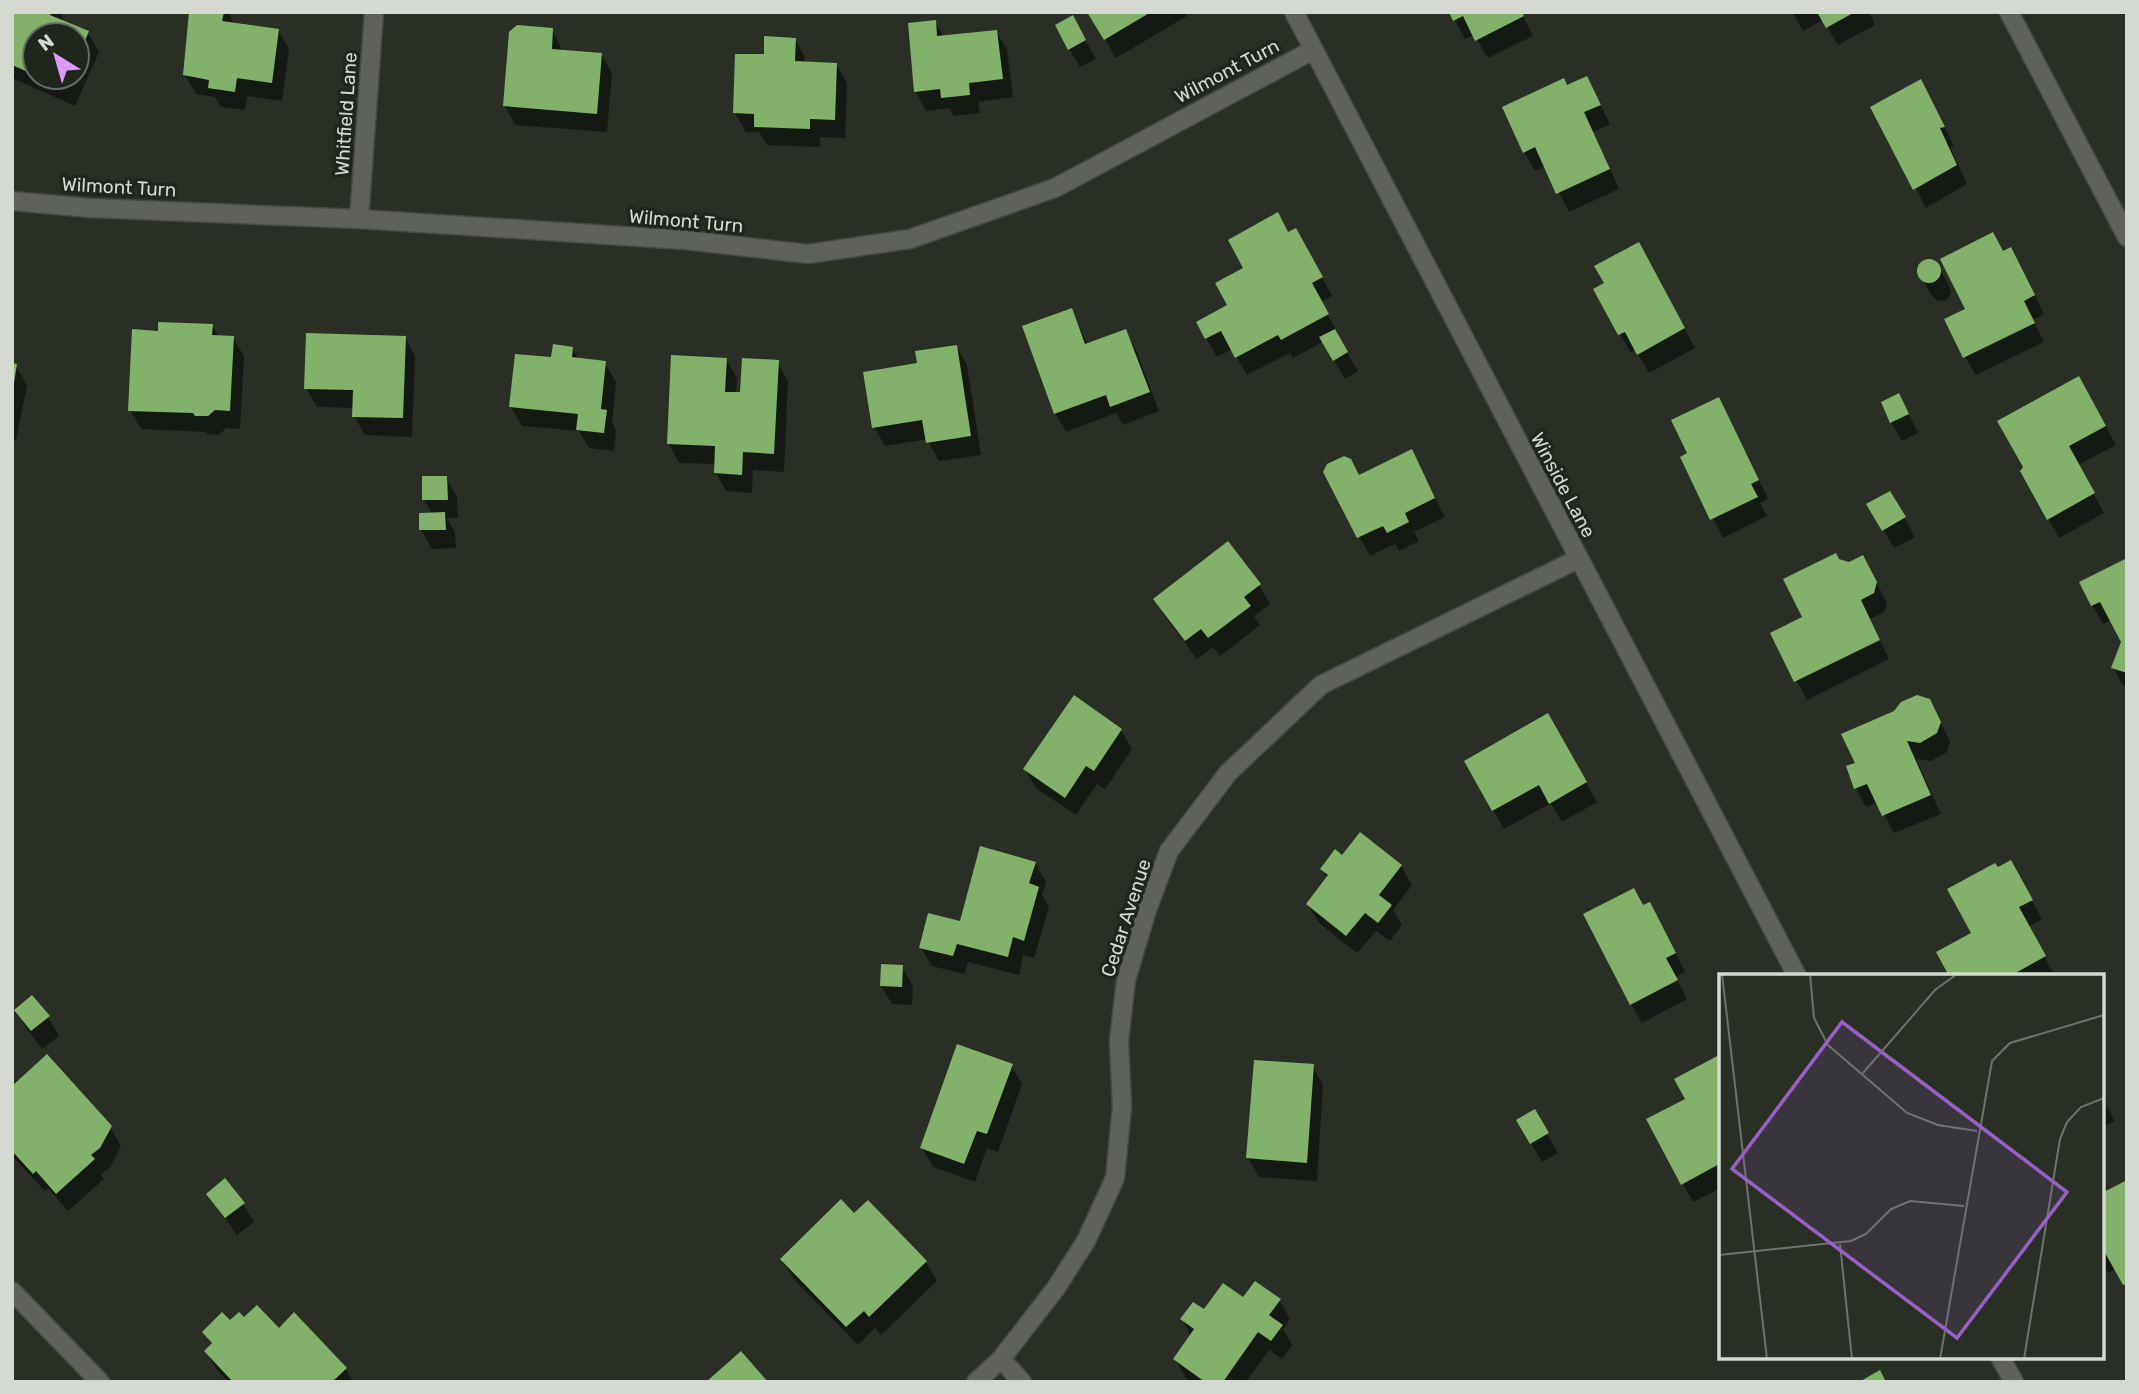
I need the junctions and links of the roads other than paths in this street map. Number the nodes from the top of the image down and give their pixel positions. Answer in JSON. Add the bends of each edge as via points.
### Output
{"nodes":[{"id":1,"x":374,"y":12,"type":"edge"},
{"id":2,"x":1294,"y":12,"type":"edge"},
{"id":3,"x":2009,"y":12,"type":"edge"},
{"id":4,"x":1313,"y":50,"type":"junction"},
{"id":5,"x":12,"y":201,"type":"edge"},
{"id":6,"x":359,"y":219,"type":"junction"},
{"id":7,"x":2127,"y":237,"type":"edge"},
{"id":8,"x":1578,"y":559,"type":"junction"},
{"id":9,"x":1796,"y":974,"type":"edge"},
{"id":10,"x":12,"y":1291,"type":"edge"},
{"id":11,"x":1002,"y":1359,"type":"junction"},
{"id":12,"x":2001,"y":1359,"type":"edge"},
{"id":13,"x":100,"y":1382,"type":"edge"},
{"id":14,"x":976,"y":1382,"type":"edge"},
{"id":15,"x":1022,"y":1382,"type":"edge"},
{"id":16,"x":2014,"y":1382,"type":"edge"}],
"edges":[{"from":1,"to":6,"type":"street","name":"Whitfield Lane"},
{"from":2,"to":4,"type":"street","name":"Winside Lane"},
{"from":3,"to":7,"type":"street"},
{"from":4,"to":6,"type":"street","name":"Wilmont Turn","via":[[1055,188],[909,239],[808,254],[685,240]]},
{"from":4,"to":8,"type":"street","name":"Winside Lane"},
{"from":5,"to":6,"type":"street","name":"Wilmont Turn"},
{"from":8,"to":9,"type":"street","name":"Winside Lane"},
{"from":8,"to":11,"type":"street","name":"Cedar Avenue","via":[[1321,685],[1228,773],[1170,851],[1126,980],[1119,1041],[1122,1107],[1115,1178],[1086,1241]]},
{"from":10,"to":13,"type":"street"},
{"from":11,"to":14,"type":"street","name":"Cedar Avenue"},
{"from":11,"to":15,"type":"street"},
{"from":12,"to":16,"type":"street"}]}
